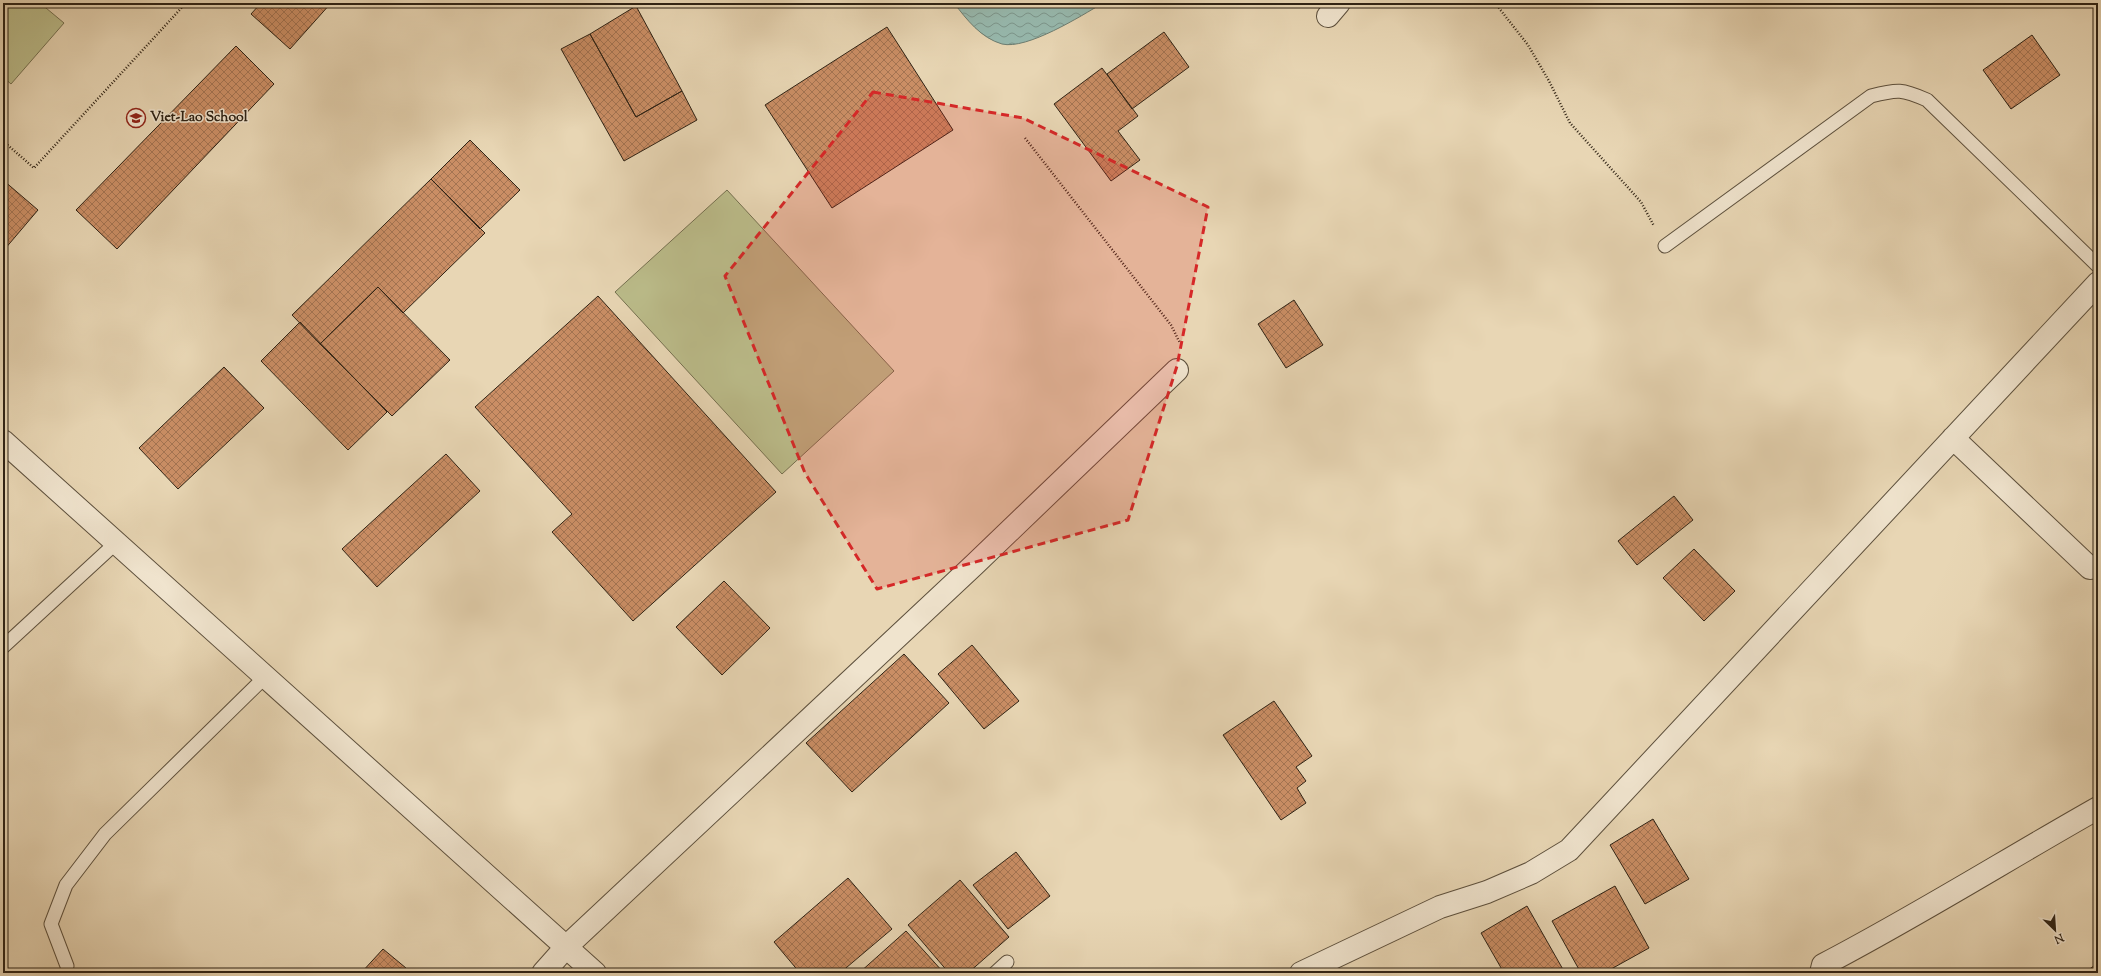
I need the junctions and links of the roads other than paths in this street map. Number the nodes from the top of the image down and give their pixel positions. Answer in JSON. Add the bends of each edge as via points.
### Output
{"nodes":[{"id":1,"x":1665,"y":246,"type":"road end"},
{"id":2,"x":2098,"y":266,"type":"edge"},
{"id":3,"x":2098,"y":283,"type":"edge"},
{"id":4,"x":1177,"y":370,"type":"road end"},
{"id":5,"x":1953,"y":438,"type":"junction"},
{"id":6,"x":3,"y":441,"type":"edge"},
{"id":7,"x":117,"y":542,"type":"junction"},
{"id":8,"x":2090,"y":568,"type":"dead end"},
{"id":9,"x":3,"y":647,"type":"edge"},
{"id":10,"x":266,"y":676,"type":"junction"},
{"id":11,"x":2098,"y":808,"type":"edge"},
{"id":12,"x":567,"y":946,"type":"junction"},
{"id":13,"x":1007,"y":962,"type":"dead end"},
{"id":14,"x":67,"y":966,"type":"dead end"},
{"id":15,"x":543,"y":973,"type":"edge"},
{"id":16,"x":595,"y":973,"type":"edge"},
{"id":17,"x":995,"y":973,"type":"edge"},
{"id":18,"x":1301,"y":973,"type":"edge"},
{"id":19,"x":1821,"y":973,"type":"edge"}],
"edges":[{"from":1,"to":2,"type":"lane","via":[[1872,96],[1888,91],[1905,90],[1927,100]]},
{"from":3,"to":5,"type":"street"},
{"from":4,"to":12,"type":"street","via":[[968,571]]},
{"from":5,"to":8,"type":"street"},
{"from":5,"to":18,"type":"street","via":[[1569,850],[1487,892],[1440,907]]},
{"from":6,"to":7,"type":"street"},
{"from":7,"to":9,"type":"lane"},
{"from":7,"to":10,"type":"street"},
{"from":10,"to":12,"type":"street"},
{"from":10,"to":14,"type":"lane","via":[[105,834],[66,885],[50,924]]},
{"from":11,"to":19,"type":"street","via":[[1888,931],[1823,965]]},
{"from":12,"to":15,"type":"street"},
{"from":12,"to":16,"type":"street"},
{"from":13,"to":17,"type":"lane"}]}
